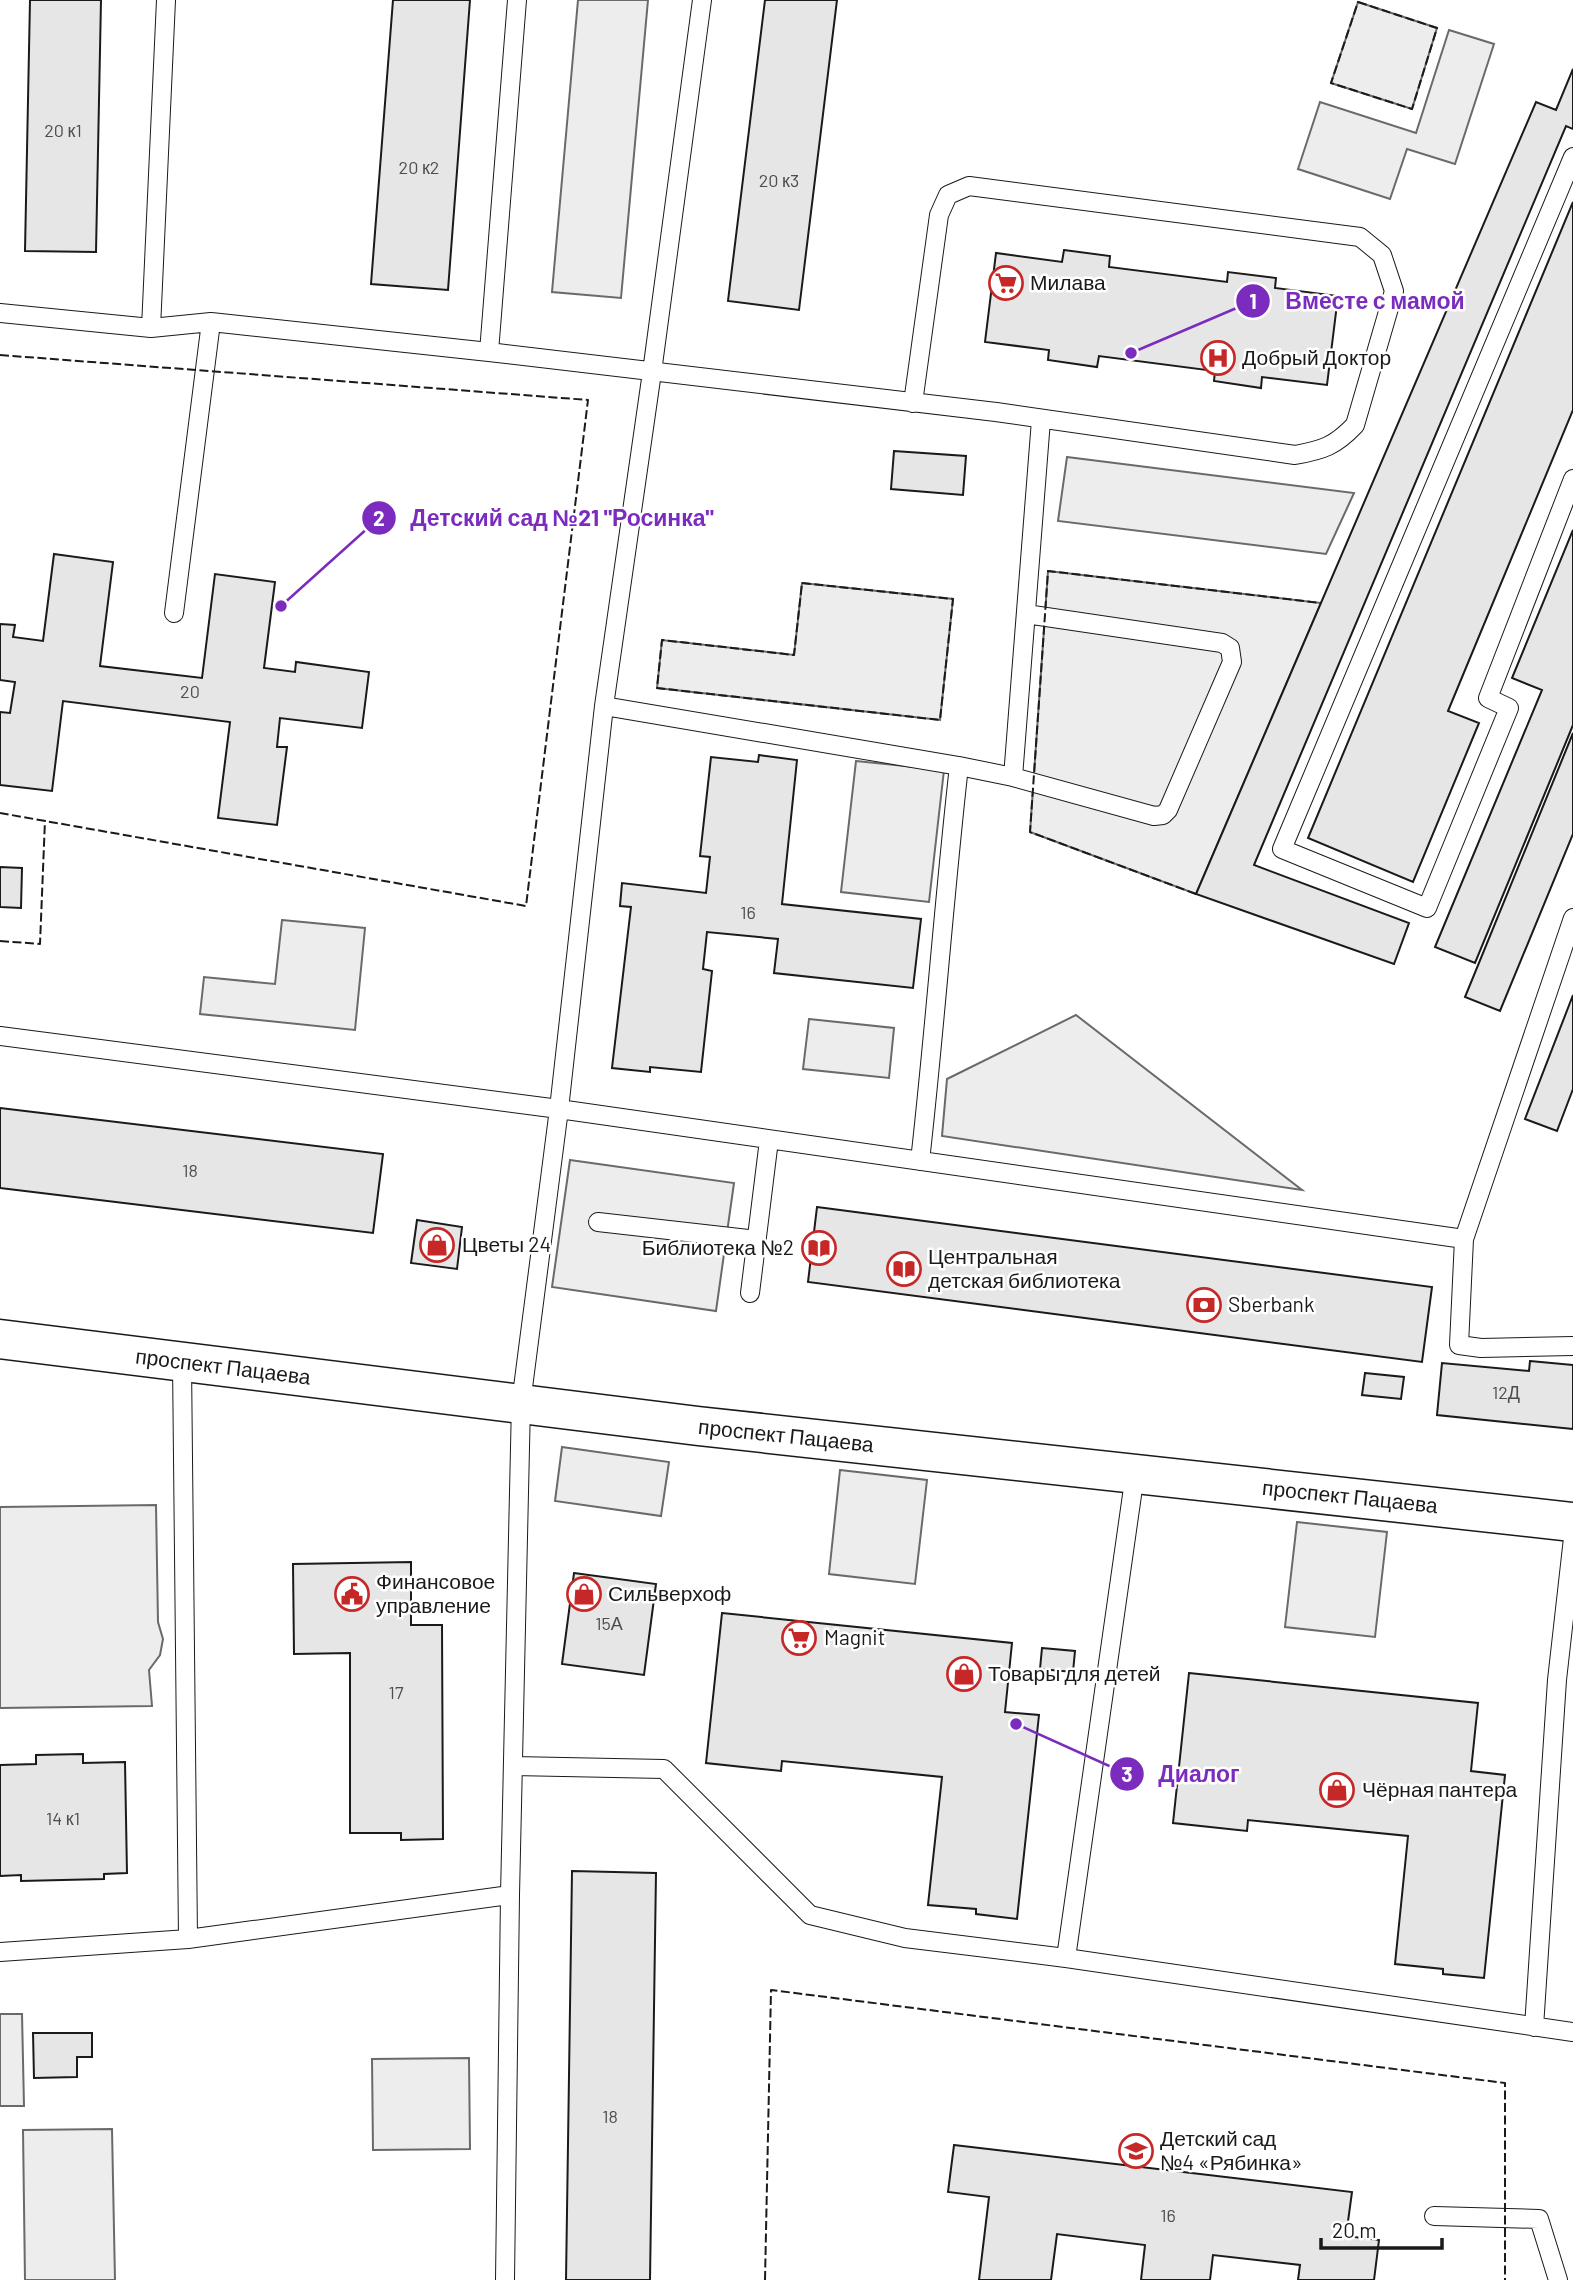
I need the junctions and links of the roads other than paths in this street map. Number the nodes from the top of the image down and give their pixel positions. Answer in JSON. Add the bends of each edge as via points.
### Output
{"nodes":[{"id":1,"x":166,"y":0,"type":"edge"},
{"id":2,"x":517,"y":0,"type":"edge"},
{"id":3,"x":702,"y":0,"type":"edge"},
{"id":4,"x":1573,"y":157,"type":"edge"},
{"id":5,"x":0,"y":313,"type":"edge"},
{"id":6,"x":211,"y":323,"type":"junction"},
{"id":7,"x":152,"y":328,"type":"junction"},
{"id":8,"x":489,"y":352,"type":"junction"},
{"id":9,"x":652,"y":372,"type":"junction"},
{"id":10,"x":913,"y":403,"type":"junction"},
{"id":11,"x":1041,"y":420,"type":"junction"},
{"id":12,"x":1573,"y":479,"type":"edge"},
{"id":13,"x":174,"y":613,"type":"dead end"},
{"id":14,"x":1026,"y":614,"type":"junction"},
{"id":15,"x":604,"y":706,"type":"junction"},
{"id":16,"x":959,"y":766,"type":"junction"},
{"id":17,"x":1013,"y":777,"type":"junction"},
{"id":18,"x":1573,"y":918,"type":"edge"},
{"id":19,"x":0,"y":1036,"type":"edge"},
{"id":20,"x":559,"y":1109,"type":"junction"},
{"id":21,"x":769,"y":1140,"type":"junction"},
{"id":22,"x":920,"y":1161,"type":"junction"},
{"id":23,"x":598,"y":1222,"type":"dead end"},
{"id":24,"x":1464,"y":1239,"type":"junction"},
{"id":25,"x":757,"y":1240,"type":"junction"},
{"id":26,"x":750,"y":1293,"type":"dead end"},
{"id":27,"x":0,"y":1339,"type":"edge"},
{"id":28,"x":1573,"y":1346,"type":"edge"},
{"id":29,"x":182,"y":1362,"type":"junction"},
{"id":30,"x":522,"y":1403,"type":"junction"},
{"id":31,"x":1135,"y":1474,"type":"junction"},
{"id":32,"x":1573,"y":1522,"type":"edge"},
{"id":33,"x":1573,"y":1538,"type":"edge"},
{"id":34,"x":513,"y":1766,"type":"junction"},
{"id":35,"x":510,"y":1895,"type":"junction"},
{"id":36,"x":188,"y":1939,"type":"junction"},
{"id":37,"x":0,"y":1952,"type":"edge"},
{"id":38,"x":1066,"y":1958,"type":"junction"},
{"id":39,"x":1534,"y":2027,"type":"junction"},
{"id":40,"x":1573,"y":2032,"type":"edge"},
{"id":41,"x":1434,"y":2216,"type":"dead end"},
{"id":42,"x":505,"y":2280,"type":"edge"},
{"id":43,"x":1558,"y":2280,"type":"edge"}],
"edges":[{"from":1,"to":7,"type":"lane"},
{"from":2,"to":8,"type":"lane"},
{"from":3,"to":9,"type":"lane"},
{"from":4,"to":12,"type":"lane","via":[[1282,849],[1427,908],[1509,708],[1488,698]]},
{"from":5,"to":7,"type":"lane"},
{"from":6,"to":7,"type":"lane"},
{"from":6,"to":8,"type":"lane"},
{"from":6,"to":13,"type":"lane"},
{"from":8,"to":9,"type":"lane"},
{"from":9,"to":10,"type":"lane"},
{"from":9,"to":15,"type":"lane"},
{"from":10,"to":11,"type":"lane"},
{"from":10,"to":11,"type":"lane","via":[[939,215],[948,194],[969,186],[1360,237],[1382,256],[1394,291],[1355,425],[1321,450],[1295,455]]},
{"from":11,"to":14,"type":"lane"},
{"from":14,"to":17,"type":"lane"},
{"from":14,"to":17,"type":"lane","via":[[1222,643],[1230,648],[1232,662],[1163,815]]},
{"from":15,"to":16,"type":"lane"},
{"from":15,"to":20,"type":"lane"},
{"from":16,"to":17,"type":"lane"},
{"from":16,"to":22,"type":"lane"},
{"from":18,"to":24,"type":"lane"},
{"from":19,"to":20,"type":"lane"},
{"from":20,"to":21,"type":"lane"},
{"from":20,"to":30,"type":"lane"},
{"from":21,"to":22,"type":"lane"},
{"from":21,"to":25,"type":"lane"},
{"from":22,"to":24,"type":"lane"},
{"from":23,"to":25,"type":"lane"},
{"from":24,"to":28,"type":"lane","via":[[1458,1345],[1481,1349]]},
{"from":25,"to":26,"type":"lane"},
{"from":27,"to":29,"type":"main road","name":"проспект Пацаева"},
{"from":29,"to":30,"type":"main road","name":"проспект Пацаева"},
{"from":29,"to":36,"type":"lane"},
{"from":30,"to":31,"type":"main road","name":"проспект Пацаева"},
{"from":30,"to":34,"type":"lane"},
{"from":31,"to":32,"type":"main road","name":"проспект Пацаева"},
{"from":31,"to":38,"type":"lane"},
{"from":33,"to":39,"type":"lane","via":[[1557,1679]]},
{"from":34,"to":35,"type":"lane"},
{"from":34,"to":38,"type":"lane","via":[[664,1769],[810,1915],[905,1938]]},
{"from":35,"to":36,"type":"lane"},
{"from":35,"to":42,"type":"lane"},
{"from":36,"to":37,"type":"lane"},
{"from":38,"to":39,"type":"lane"},
{"from":39,"to":40,"type":"lane"},
{"from":41,"to":43,"type":"lane","via":[[1539,2219]]}]}
